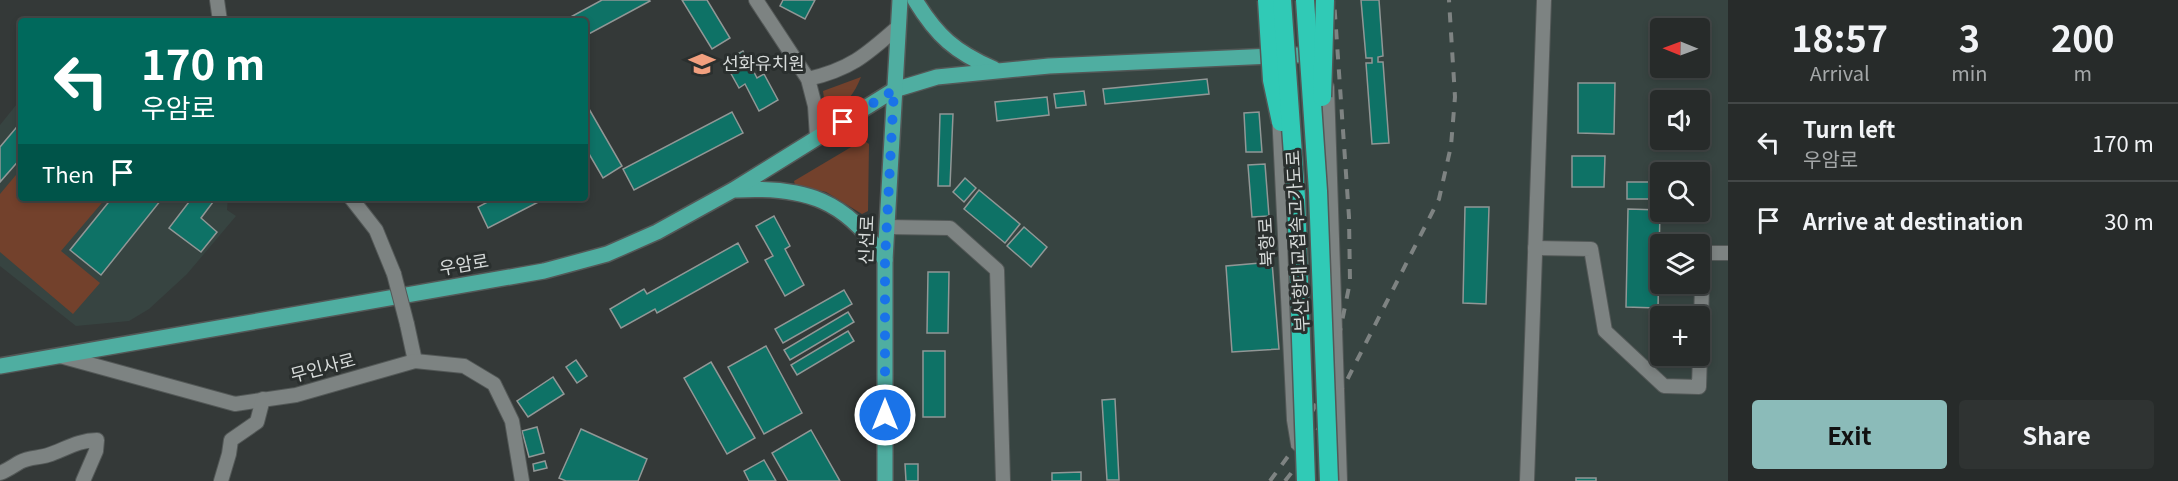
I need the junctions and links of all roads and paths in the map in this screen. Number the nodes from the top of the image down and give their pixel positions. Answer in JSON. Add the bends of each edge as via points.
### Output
{"nodes":[{"id":1,"x":217,"y":0,"type":"edge"},
{"id":2,"x":756,"y":0,"type":"edge"},
{"id":3,"x":900,"y":0,"type":"edge"},
{"id":4,"x":915,"y":0,"type":"edge"},
{"id":5,"x":1267,"y":0,"type":"edge"},
{"id":6,"x":1273,"y":0,"type":"edge"},
{"id":7,"x":1282,"y":0,"type":"edge"},
{"id":8,"x":1305,"y":0,"type":"edge"},
{"id":9,"x":1320,"y":0,"type":"edge"},
{"id":10,"x":1325,"y":0,"type":"edge"},
{"id":11,"x":1544,"y":0,"type":"edge"},
{"id":12,"x":220,"y":18,"type":"edge"},
{"id":13,"x":898,"y":27,"type":"junction"},
{"id":14,"x":1324,"y":54,"type":"junction"},
{"id":15,"x":1276,"y":56,"type":"junction"},
{"id":16,"x":997,"y":70,"type":"junction"},
{"id":17,"x":808,"y":79,"type":"junction"},
{"id":18,"x":894,"y":90,"type":"junction"},
{"id":19,"x":818,"y":137,"type":"junction"},
{"id":20,"x":732,"y":190,"type":"junction"},
{"id":21,"x":1318,"y":191,"type":"junction"},
{"id":22,"x":1296,"y":197,"type":"junction"},
{"id":23,"x":353,"y":201,"type":"edge"},
{"id":24,"x":887,"y":227,"type":"junction"},
{"id":25,"x":1535,"y":248,"type":"junction"},
{"id":26,"x":1728,"y":253,"type":"edge"},
{"id":27,"x":885,"y":260,"type":"junction"},
{"id":28,"x":60,"y":356,"type":"junction"},
{"id":29,"x":415,"y":361,"type":"junction"},
{"id":30,"x":0,"y":366,"type":"edge"},
{"id":31,"x":263,"y":399,"type":"junction"},
{"id":32,"x":0,"y":473,"type":"edge"},
{"id":33,"x":83,"y":481,"type":"edge"},
{"id":34,"x":220,"y":481,"type":"edge"},
{"id":35,"x":522,"y":481,"type":"edge"},
{"id":36,"x":885,"y":481,"type":"edge"},
{"id":37,"x":1003,"y":481,"type":"edge"},
{"id":38,"x":1305,"y":481,"type":"edge"},
{"id":39,"x":1329,"y":481,"type":"edge"},
{"id":40,"x":1341,"y":481,"type":"edge"},
{"id":41,"x":1527,"y":481,"type":"edge"}],
"edges":[{"from":1,"to":12,"type":"street"},
{"from":2,"to":17,"type":"street"},
{"from":3,"to":13,"type":"main road","name":"신선로"},
{"from":4,"to":16,"type":"main road","via":[[944,40]]},
{"from":5,"to":22,"type":"highway","bridge":true,"via":[[1272,80]]},
{"from":6,"to":15,"type":"street","name":"북항로"},
{"from":7,"to":22,"type":"highway","name":"부산항대교접속고가도로","bridge":true},
{"from":8,"to":21,"type":"highway","name":"부산항대교접속고가도로","bridge":true},
{"from":9,"to":14,"type":"street"},
{"from":10,"to":21,"type":"highway","bridge":true},
{"from":11,"to":25,"type":"street"},
{"from":13,"to":17,"type":"street","via":[[856,63]]},
{"from":13,"to":18,"type":"main road","name":"신선로"},
{"from":14,"to":15,"type":"main road","name":"우암로"},
{"from":14,"to":40,"type":"street"},
{"from":15,"to":16,"type":"main road","name":"우암로"},
{"from":15,"to":38,"type":"street","name":"북항로","via":[[1294,420]]},
{"from":16,"to":18,"type":"main road","name":"우암로","via":[[938,77]]},
{"from":17,"to":19,"type":"street"},
{"from":18,"to":19,"type":"main road","name":"우암로"},
{"from":18,"to":24,"type":"main road","name":"신선로"},
{"from":19,"to":20,"type":"main road","name":"우암로"},
{"from":20,"to":27,"type":"main road","via":[[797,192],[834,206],[871,238]]},
{"from":20,"to":28,"type":"main road","name":"우암로","via":[[657,232],[607,254],[544,271]]},
{"from":21,"to":39,"type":"highway","name":"부산항대교접속고가도로","bridge":true},
{"from":22,"to":38,"type":"highway","name":"부산항대교접속고가도로","bridge":true},
{"from":23,"to":29,"type":"street","bridge":true,"via":[[376,230],[394,274]]},
{"from":24,"to":27,"type":"main road","name":"신선로"},
{"from":24,"to":37,"type":"street","via":[[950,228],[997,270]]},
{"from":25,"to":26,"type":"street","via":[[1591,249],[1605,331],[1664,386],[1699,387],[1703,252]]},
{"from":25,"to":41,"type":"street"},
{"from":27,"to":36,"type":"main road","name":"신선로"},
{"from":28,"to":30,"type":"main road","name":"우암로"},
{"from":28,"to":31,"type":"street","name":"무인사로","via":[[235,404]]},
{"from":29,"to":31,"type":"street","name":"무인사로","via":[[296,395]]},
{"from":29,"to":35,"type":"street","name":"무인사로","via":[[464,366],[494,384],[512,421]]},
{"from":31,"to":34,"type":"street","via":[[257,422],[231,440]]},
{"from":32,"to":33,"type":"street","via":[[28,459],[97,440]]}]}
